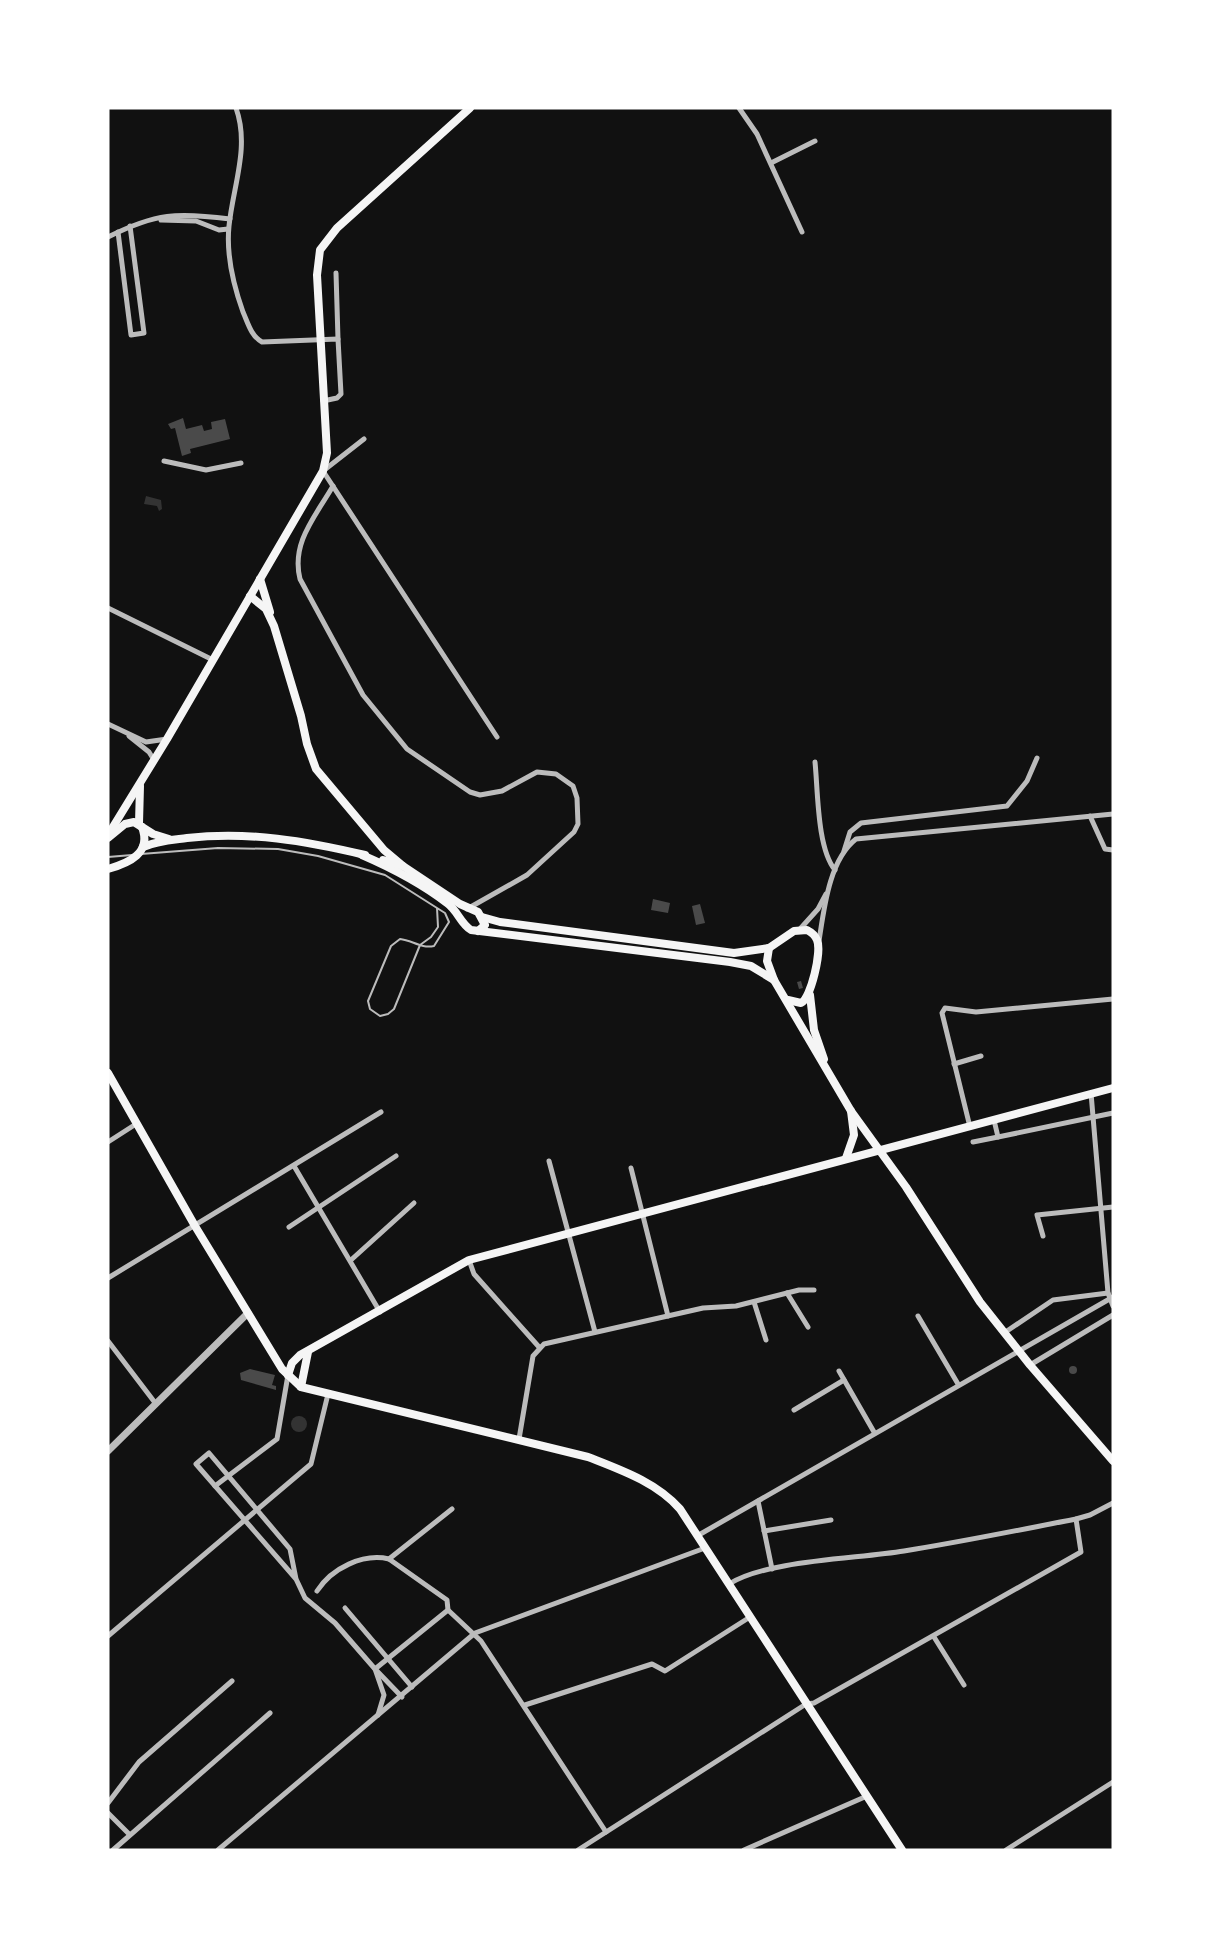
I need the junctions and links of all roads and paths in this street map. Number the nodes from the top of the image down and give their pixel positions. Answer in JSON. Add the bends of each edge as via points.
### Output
{"nodes":[{"id":1,"x":236,"y":108,"type":"edge"},
{"id":2,"x":470,"y":108,"type":"edge"},
{"id":3,"x":740,"y":108,"type":"edge"},
{"id":4,"x":815,"y":141,"type":"dead end"},
{"id":5,"x":771,"y":163,"type":"junction"},
{"id":6,"x":153,"y":219,"type":"junction"},
{"id":7,"x":230,"y":219,"type":"junction"},
{"id":8,"x":130,"y":226,"type":"junction"},
{"id":9,"x":228,"y":229,"type":"junction"},
{"id":10,"x":118,"y":232,"type":"junction"},
{"id":11,"x":802,"y":232,"type":"dead end"},
{"id":12,"x":108,"y":237,"type":"edge"},
{"id":13,"x":336,"y":273,"type":"dead end"},
{"id":14,"x":321,"y":338,"type":"junction"},
{"id":15,"x":338,"y":339,"type":"junction"},
{"id":16,"x":323,"y":401,"type":"junction"},
{"id":17,"x":364,"y":439,"type":"dead end"},
{"id":18,"x":164,"y":461,"type":"dead end"},
{"id":19,"x":241,"y":463,"type":"dead end"},
{"id":20,"x":323,"y":471,"type":"junction"},
{"id":21,"x":333,"y":486,"type":"junction"},
{"id":22,"x":260,"y":579,"type":"junction"},
{"id":23,"x":250,"y":596,"type":"junction"},
{"id":24,"x":108,"y":608,"type":"edge"},
{"id":25,"x":274,"y":626,"type":"junction"},
{"id":26,"x":213,"y":660,"type":"junction"},
{"id":27,"x":108,"y":724,"type":"edge"},
{"id":28,"x":123,"y":732,"type":"junction"},
{"id":29,"x":497,"y":737,"type":"dead end"},
{"id":30,"x":167,"y":740,"type":"junction"},
{"id":31,"x":1037,"y":758,"type":"dead end"},
{"id":32,"x":154,"y":760,"type":"junction"},
{"id":33,"x":815,"y":762,"type":"dead end"},
{"id":34,"x":141,"y":783,"type":"junction"},
{"id":35,"x":1113,"y":814,"type":"edge"},
{"id":36,"x":1090,"y":816,"type":"junction"},
{"id":37,"x":866,"y":822,"type":"junction"},
{"id":38,"x":140,"y":825,"type":"junction"},
{"id":39,"x":108,"y":836,"type":"edge"},
{"id":40,"x":861,"y":837,"type":"junction"},
{"id":41,"x":171,"y":840,"type":"junction"},
{"id":42,"x":1113,"y":850,"type":"edge"},
{"id":43,"x":141,"y":851,"type":"junction"},
{"id":44,"x":843,"y":853,"type":"junction"},
{"id":45,"x":362,"y":855,"type":"junction"},
{"id":46,"x":108,"y":857,"type":"edge"},
{"id":47,"x":403,"y":866,"type":"junction"},
{"id":48,"x":109,"y":869,"type":"edge"},
{"id":49,"x":835,"y":870,"type":"junction"},
{"id":50,"x":830,"y":887,"type":"junction"},
{"id":51,"x":437,"y":908,"type":"junction"},
{"id":52,"x":467,"y":909,"type":"junction"},
{"id":53,"x":460,"y":916,"type":"junction"},
{"id":54,"x":482,"y":917,"type":"junction"},
{"id":55,"x":800,"y":929,"type":"junction"},
{"id":56,"x":478,"y":931,"type":"junction"},
{"id":57,"x":420,"y":945,"type":"junction"},
{"id":58,"x":819,"y":945,"type":"junction"},
{"id":59,"x":769,"y":948,"type":"junction"},
{"id":60,"x":774,"y":980,"type":"junction"},
{"id":61,"x":810,"y":995,"type":"junction"},
{"id":62,"x":1113,"y":999,"type":"edge"},
{"id":63,"x":788,"y":1000,"type":"junction"},
{"id":64,"x":981,"y":1056,"type":"dead end"},
{"id":65,"x":954,"y":1064,"type":"junction"},
{"id":66,"x":828,"y":1070,"type":"junction"},
{"id":67,"x":108,"y":1073,"type":"edge"},
{"id":68,"x":1113,"y":1088,"type":"edge"},
{"id":69,"x":1090,"y":1094,"type":"junction"},
{"id":70,"x":851,"y":1111,"type":"junction"},
{"id":71,"x":381,"y":1112,"type":"dead end"},
{"id":72,"x":1113,"y":1113,"type":"edge"},
{"id":73,"x":1092,"y":1118,"type":"junction"},
{"id":74,"x":994,"y":1120,"type":"junction"},
{"id":75,"x":136,"y":1124,"type":"junction"},
{"id":76,"x":970,"y":1127,"type":"junction"},
{"id":77,"x":998,"y":1137,"type":"junction"},
{"id":78,"x":108,"y":1142,"type":"edge"},
{"id":79,"x":973,"y":1142,"type":"dead end"},
{"id":80,"x":879,"y":1150,"type":"junction"},
{"id":81,"x":396,"y":1156,"type":"dead end"},
{"id":82,"x":846,"y":1158,"type":"junction"},
{"id":83,"x":549,"y":1161,"type":"dead end"},
{"id":84,"x":294,"y":1166,"type":"junction"},
{"id":85,"x":631,"y":1168,"type":"dead end"},
{"id":86,"x":414,"y":1203,"type":"dead end"},
{"id":87,"x":319,"y":1207,"type":"junction"},
{"id":88,"x":1113,"y":1207,"type":"edge"},
{"id":89,"x":1100,"y":1208,"type":"junction"},
{"id":90,"x":643,"y":1214,"type":"junction"},
{"id":91,"x":195,"y":1226,"type":"junction"},
{"id":92,"x":289,"y":1227,"type":"dead end"},
{"id":93,"x":568,"y":1233,"type":"junction"},
{"id":94,"x":1044,"y":1236,"type":"dead end"},
{"id":95,"x":351,"y":1260,"type":"junction"},
{"id":96,"x":469,"y":1260,"type":"junction"},
{"id":97,"x":108,"y":1278,"type":"edge"},
{"id":98,"x":814,"y":1290,"type":"dead end"},
{"id":99,"x":787,"y":1293,"type":"junction"},
{"id":100,"x":1110,"y":1296,"type":"edge"},
{"id":101,"x":754,"y":1302,"type":"junction"},
{"id":102,"x":1113,"y":1306,"type":"edge"},
{"id":103,"x":380,"y":1312,"type":"junction"},
{"id":104,"x":248,"y":1313,"type":"junction"},
{"id":105,"x":1113,"y":1315,"type":"edge"},
{"id":106,"x":668,"y":1316,"type":"junction"},
{"id":107,"x":918,"y":1317,"type":"dead end"},
{"id":108,"x":808,"y":1327,"type":"dead end"},
{"id":109,"x":596,"y":1332,"type":"junction"},
{"id":110,"x":1004,"y":1333,"type":"junction"},
{"id":111,"x":766,"y":1340,"type":"dead end"},
{"id":112,"x":108,"y":1341,"type":"edge"},
{"id":113,"x":539,"y":1347,"type":"junction"},
{"id":114,"x":1018,"y":1350,"type":"junction"},
{"id":115,"x":308,"y":1352,"type":"junction"},
{"id":116,"x":295,"y":1359,"type":"junction"},
{"id":117,"x":1030,"y":1365,"type":"junction"},
{"id":118,"x":281,"y":1368,"type":"junction"},
{"id":119,"x":839,"y":1371,"type":"dead end"},
{"id":120,"x":288,"y":1375,"type":"junction"},
{"id":121,"x":844,"y":1380,"type":"junction"},
{"id":122,"x":958,"y":1384,"type":"junction"},
{"id":123,"x":301,"y":1387,"type":"junction"},
{"id":124,"x":328,"y":1394,"type":"junction"},
{"id":125,"x":156,"y":1404,"type":"junction"},
{"id":126,"x":794,"y":1410,"type":"dead end"},
{"id":127,"x":874,"y":1432,"type":"junction"},
{"id":128,"x":519,"y":1439,"type":"junction"},
{"id":129,"x":108,"y":1451,"type":"edge"},
{"id":130,"x":1113,"y":1461,"type":"edge"},
{"id":131,"x":228,"y":1475,"type":"junction"},
{"id":132,"x":215,"y":1486,"type":"junction"},
{"id":133,"x":758,"y":1501,"type":"junction"},
{"id":134,"x":1113,"y":1503,"type":"edge"},
{"id":135,"x":452,"y":1509,"type":"dead end"},
{"id":136,"x":257,"y":1510,"type":"junction"},
{"id":137,"x":1076,"y":1519,"type":"junction"},
{"id":138,"x":831,"y":1520,"type":"dead end"},
{"id":139,"x":244,"y":1521,"type":"junction"},
{"id":140,"x":764,"y":1530,"type":"junction"},
{"id":141,"x":697,"y":1536,"type":"junction"},
{"id":142,"x":705,"y":1548,"type":"junction"},
{"id":143,"x":389,"y":1559,"type":"junction"},
{"id":144,"x":772,"y":1569,"type":"junction"},
{"id":145,"x":296,"y":1579,"type":"junction"},
{"id":146,"x":729,"y":1584,"type":"junction"},
{"id":147,"x":317,"y":1591,"type":"dead end"},
{"id":148,"x":345,"y":1608,"type":"dead end"},
{"id":149,"x":448,"y":1610,"type":"junction"},
{"id":150,"x":750,"y":1617,"type":"junction"},
{"id":151,"x":475,"y":1633,"type":"junction"},
{"id":152,"x":108,"y":1636,"type":"edge"},
{"id":153,"x":934,"y":1637,"type":"junction"},
{"id":154,"x":388,"y":1658,"type":"junction"},
{"id":155,"x":375,"y":1669,"type":"junction"},
{"id":156,"x":232,"y":1681,"type":"dead end"},
{"id":157,"x":964,"y":1685,"type":"dead end"},
{"id":158,"x":412,"y":1687,"type":"junction"},
{"id":159,"x":402,"y":1696,"type":"junction"},
{"id":160,"x":525,"y":1704,"type":"junction"},
{"id":161,"x":806,"y":1704,"type":"junction"},
{"id":162,"x":270,"y":1713,"type":"dead end"},
{"id":163,"x":378,"y":1717,"type":"junction"},
{"id":164,"x":1113,"y":1782,"type":"edge"},
{"id":165,"x":867,"y":1796,"type":"junction"},
{"id":166,"x":108,"y":1803,"type":"edge"},
{"id":167,"x":108,"y":1813,"type":"edge"},
{"id":168,"x":606,"y":1832,"type":"junction"},
{"id":169,"x":129,"y":1834,"type":"junction"},
{"id":170,"x":113,"y":1850,"type":"edge"},
{"id":171,"x":220,"y":1850,"type":"edge"},
{"id":172,"x":578,"y":1850,"type":"edge"},
{"id":173,"x":744,"y":1850,"type":"edge"},
{"id":174,"x":902,"y":1850,"type":"edge"},
{"id":175,"x":1006,"y":1850,"type":"edge"}],
"edges":[{"from":1,"to":7,"type":"street","via":[[242,125],[242,143]]},
{"from":2,"to":14,"type":"main road","via":[[353,212],[325,243],[318,257],[317,275]]},
{"from":3,"to":5,"type":"street"},
{"from":4,"to":5,"type":"street"},
{"from":5,"to":11,"type":"street"},
{"from":6,"to":7,"type":"street","via":[[188,213]]},
{"from":6,"to":8,"type":"street"},
{"from":6,"to":9,"type":"street","via":[[196,221],[219,230]]},
{"from":7,"to":9,"type":"street"},
{"from":8,"to":10,"type":"street"},
{"from":8,"to":10,"type":"street","via":[[144,333],[131,335]]},
{"from":9,"to":14,"type":"street","via":[[235,288],[256,338],[262,342]]},
{"from":10,"to":12,"type":"street"},
{"from":13,"to":15,"type":"street"},
{"from":14,"to":15,"type":"street"},
{"from":14,"to":16,"type":"main road"},
{"from":15,"to":16,"type":"street","via":[[340,394]]},
{"from":16,"to":20,"type":"main road","via":[[327,453]]},
{"from":17,"to":20,"type":"street"},
{"from":18,"to":19,"type":"street","via":[[206,470]]},
{"from":20,"to":21,"type":"street"},
{"from":20,"to":22,"type":"main road"},
{"from":21,"to":29,"type":"street"},
{"from":21,"to":52,"type":"street","via":[[300,543],[297,565],[300,579],[363,695],[407,749],[470,792],[491,794],[545,771],[565,779],[573,786],[577,798],[579,817],[573,832],[526,874]]},
{"from":22,"to":23,"type":"main road"},
{"from":22,"to":25,"type":"main road"},
{"from":23,"to":25,"type":"main road","via":[[266,609]]},
{"from":23,"to":26,"type":"main road"},
{"from":24,"to":26,"type":"street"},
{"from":25,"to":47,"type":"main road","via":[[316,769],[384,850]]},
{"from":26,"to":30,"type":"main road"},
{"from":27,"to":28,"type":"street"},
{"from":28,"to":30,"type":"street","via":[[146,742]]},
{"from":28,"to":32,"type":"street"},
{"from":30,"to":32,"type":"main road"},
{"from":31,"to":37,"type":"street","via":[[1027,781],[1007,806]]},
{"from":32,"to":34,"type":"main road"},
{"from":33,"to":49,"type":"street","via":[[825,847]]},
{"from":34,"to":38,"type":"main road"},
{"from":34,"to":39,"type":"main road"},
{"from":35,"to":36,"type":"street"},
{"from":36,"to":40,"type":"street"},
{"from":36,"to":42,"type":"street","via":[[1101,845]]},
{"from":37,"to":40,"type":"street"},
{"from":37,"to":44,"type":"street","via":[[850,832]]},
{"from":38,"to":39,"type":"main road","via":[[129,822]]},
{"from":38,"to":41,"type":"main road"},
{"from":38,"to":43,"type":"main road","via":[[144,838]]},
{"from":40,"to":44,"type":"street"},
{"from":41,"to":43,"type":"main road"},
{"from":41,"to":45,"type":"main road","via":[[222,835],[268,837]]},
{"from":43,"to":46,"type":"lane"},
{"from":43,"to":48,"type":"main road","via":[[129,862]]},
{"from":43,"to":51,"type":"lane","via":[[278,849],[318,856],[385,875]]},
{"from":44,"to":49,"type":"street"},
{"from":45,"to":47,"type":"main road"},
{"from":45,"to":53,"type":"main road","via":[[399,872],[450,904]]},
{"from":47,"to":52,"type":"main road"},
{"from":49,"to":50,"type":"street"},
{"from":50,"to":55,"type":"street","via":[[818,909]]},
{"from":50,"to":58,"type":"street"},
{"from":51,"to":57,"type":"lane","via":[[438,927]]},
{"from":51,"to":57,"type":"lane","via":[[447,917],[446,929],[434,946]]},
{"from":52,"to":53,"type":"main road"},
{"from":52,"to":54,"type":"main road"},
{"from":53,"to":56,"type":"main road","via":[[464,926]]},
{"from":54,"to":56,"type":"main road","via":[[485,925]]},
{"from":54,"to":59,"type":"main road","via":[[734,953]]},
{"from":55,"to":58,"type":"main road","via":[[811,932]]},
{"from":55,"to":59,"type":"main road"},
{"from":56,"to":60,"type":"main road","via":[[730,962],[751,966]]},
{"from":57,"to":57,"type":"lane","via":[[394,1009],[384,1016],[376,1015],[368,1002],[391,946],[400,939]]},
{"from":58,"to":61,"type":"main road"},
{"from":59,"to":60,"type":"main road","via":[[767,961]]},
{"from":60,"to":63,"type":"main road"},
{"from":61,"to":63,"type":"main road","via":[[801,1003]]},
{"from":61,"to":66,"type":"main road","via":[[814,1030]]},
{"from":62,"to":65,"type":"street","via":[[976,1012],[945,1008],[942,1013]]},
{"from":63,"to":66,"type":"main road"},
{"from":64,"to":65,"type":"street"},
{"from":65,"to":76,"type":"street"},
{"from":66,"to":70,"type":"main road"},
{"from":67,"to":75,"type":"main road"},
{"from":68,"to":69,"type":"main road"},
{"from":69,"to":73,"type":"street"},
{"from":69,"to":74,"type":"main road"},
{"from":70,"to":80,"type":"main road"},
{"from":70,"to":82,"type":"main road","via":[[854,1135]]},
{"from":71,"to":84,"type":"street"},
{"from":72,"to":73,"type":"street"},
{"from":73,"to":77,"type":"street"},
{"from":73,"to":89,"type":"street"},
{"from":74,"to":76,"type":"main road"},
{"from":74,"to":77,"type":"street"},
{"from":75,"to":78,"type":"street"},
{"from":75,"to":91,"type":"main road"},
{"from":76,"to":80,"type":"main road"},
{"from":77,"to":79,"type":"street"},
{"from":80,"to":82,"type":"main road"},
{"from":80,"to":110,"type":"main road"},
{"from":81,"to":87,"type":"street"},
{"from":82,"to":90,"type":"main road"},
{"from":83,"to":93,"type":"street"},
{"from":84,"to":87,"type":"street"},
{"from":84,"to":91,"type":"street"},
{"from":85,"to":90,"type":"street"},
{"from":86,"to":95,"type":"street"},
{"from":87,"to":92,"type":"street"},
{"from":87,"to":95,"type":"street"},
{"from":88,"to":89,"type":"street"},
{"from":89,"to":94,"type":"street","via":[[1037,1215]]},
{"from":89,"to":100,"type":"street"},
{"from":90,"to":93,"type":"main road"},
{"from":90,"to":106,"type":"street"},
{"from":91,"to":97,"type":"street"},
{"from":91,"to":104,"type":"main road"},
{"from":93,"to":96,"type":"main road"},
{"from":93,"to":109,"type":"street"},
{"from":95,"to":103,"type":"street"},
{"from":96,"to":103,"type":"main road"},
{"from":96,"to":113,"type":"street","via":[[474,1274]]},
{"from":98,"to":99,"type":"street"},
{"from":99,"to":101,"type":"street"},
{"from":99,"to":108,"type":"street"},
{"from":100,"to":102,"type":"street"},
{"from":100,"to":110,"type":"street","via":[[1053,1300]]},
{"from":100,"to":114,"type":"street"},
{"from":101,"to":106,"type":"street"},
{"from":101,"to":111,"type":"street"},
{"from":103,"to":115,"type":"main road"},
{"from":104,"to":118,"type":"main road"},
{"from":104,"to":125,"type":"street"},
{"from":105,"to":117,"type":"street"},
{"from":106,"to":109,"type":"street"},
{"from":107,"to":122,"type":"street"},
{"from":109,"to":113,"type":"street","via":[[550,1341]]},
{"from":110,"to":114,"type":"main road"},
{"from":112,"to":125,"type":"street"},
{"from":113,"to":128,"type":"street","via":[[533,1356]]},
{"from":114,"to":117,"type":"main road"},
{"from":114,"to":122,"type":"street"},
{"from":115,"to":116,"type":"main road"},
{"from":115,"to":123,"type":"main road"},
{"from":116,"to":118,"type":"main road"},
{"from":116,"to":120,"type":"main road"},
{"from":117,"to":130,"type":"main road"},
{"from":118,"to":120,"type":"main road"},
{"from":119,"to":121,"type":"street"},
{"from":120,"to":123,"type":"main road"},
{"from":120,"to":131,"type":"street","via":[[277,1439]]},
{"from":121,"to":126,"type":"street"},
{"from":121,"to":127,"type":"street"},
{"from":122,"to":127,"type":"street"},
{"from":123,"to":124,"type":"main road"},
{"from":124,"to":128,"type":"main road"},
{"from":124,"to":136,"type":"street","via":[[311,1464]]},
{"from":125,"to":129,"type":"street"},
{"from":127,"to":133,"type":"street"},
{"from":128,"to":141,"type":"main road","via":[[588,1457],[651,1485],[672,1500]]},
{"from":131,"to":132,"type":"street"},
{"from":131,"to":132,"type":"street","via":[[209,1453],[196,1464]]},
{"from":131,"to":136,"type":"street"},
{"from":132,"to":139,"type":"street"},
{"from":133,"to":140,"type":"street"},
{"from":133,"to":141,"type":"street"},
{"from":134,"to":137,"type":"street"},
{"from":135,"to":143,"type":"street"},
{"from":136,"to":139,"type":"street"},
{"from":136,"to":145,"type":"street","via":[[290,1549]]},
{"from":137,"to":144,"type":"street","via":[[903,1552]]},
{"from":137,"to":153,"type":"street","via":[[1081,1552]]},
{"from":138,"to":140,"type":"street"},
{"from":139,"to":145,"type":"street"},
{"from":139,"to":152,"type":"street"},
{"from":140,"to":144,"type":"street"},
{"from":141,"to":142,"type":"main road"},
{"from":142,"to":146,"type":"main road"},
{"from":142,"to":151,"type":"street"},
{"from":143,"to":147,"type":"street","via":[[360,1559],[326,1579]]},
{"from":143,"to":149,"type":"street","via":[[447,1600]]},
{"from":144,"to":146,"type":"street","via":[[744,1574]]},
{"from":145,"to":155,"type":"street","via":[[310,1603],[335,1623]]},
{"from":146,"to":150,"type":"main road"},
{"from":148,"to":154,"type":"street"},
{"from":149,"to":151,"type":"street"},
{"from":149,"to":154,"type":"street"},
{"from":150,"to":160,"type":"street","via":[[665,1671],[652,1664]]},
{"from":150,"to":161,"type":"main road"},
{"from":151,"to":158,"type":"street"},
{"from":151,"to":160,"type":"street"},
{"from":153,"to":157,"type":"street"},
{"from":153,"to":161,"type":"street"},
{"from":154,"to":155,"type":"street"},
{"from":154,"to":158,"type":"street"},
{"from":155,"to":159,"type":"street"},
{"from":155,"to":163,"type":"street","via":[[384,1695]]},
{"from":156,"to":166,"type":"street","via":[[139,1762]]},
{"from":158,"to":159,"type":"street"},
{"from":159,"to":163,"type":"street"},
{"from":160,"to":168,"type":"street"},
{"from":161,"to":165,"type":"main road"},
{"from":161,"to":168,"type":"street"},
{"from":162,"to":169,"type":"street"},
{"from":163,"to":171,"type":"street"},
{"from":164,"to":175,"type":"street"},
{"from":165,"to":173,"type":"street"},
{"from":165,"to":174,"type":"main road"},
{"from":167,"to":169,"type":"street"},
{"from":168,"to":172,"type":"street"},
{"from":169,"to":170,"type":"street"}]}
